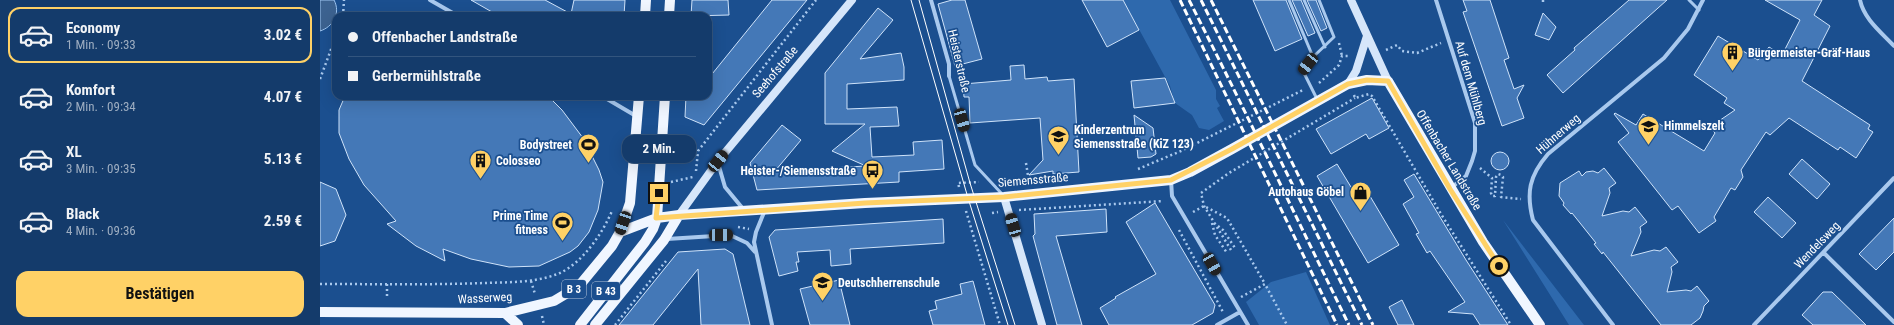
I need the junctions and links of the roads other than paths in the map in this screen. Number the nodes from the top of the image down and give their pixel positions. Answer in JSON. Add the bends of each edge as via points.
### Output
{"nodes":[{"id":1,"x":430,"y":0,"type":"edge"},
{"id":2,"x":646,"y":0,"type":"edge"},
{"id":3,"x":670,"y":0,"type":"edge"},
{"id":4,"x":852,"y":0,"type":"edge"},
{"id":5,"x":931,"y":0,"type":"edge"},
{"id":6,"x":1289,"y":0,"type":"edge"},
{"id":7,"x":1304,"y":0,"type":"edge"},
{"id":8,"x":1319,"y":0,"type":"edge"},
{"id":9,"x":1351,"y":0,"type":"edge"},
{"id":10,"x":1436,"y":0,"type":"edge"},
{"id":11,"x":1689,"y":0,"type":"edge"},
{"id":12,"x":1703,"y":0,"type":"edge"},
{"id":13,"x":1860,"y":0,"type":"edge"},
{"id":14,"x":1699,"y":10,"type":"junction"},
{"id":15,"x":451,"y":12,"type":"edge"},
{"id":16,"x":645,"y":12,"type":"edge"},
{"id":17,"x":669,"y":12,"type":"edge"},
{"id":18,"x":1367,"y":36,"type":"junction"},
{"id":19,"x":1894,"y":46,"type":"edge"},
{"id":20,"x":1324,"y":47,"type":"junction"},
{"id":21,"x":1313,"y":57,"type":"junction"},
{"id":22,"x":949,"y":76,"type":"joint"},
{"id":23,"x":1388,"y":81,"type":"junction"},
{"id":24,"x":1348,"y":84,"type":"junction"},
{"id":25,"x":609,"y":100,"type":"edge"},
{"id":26,"x":639,"y":100,"type":"edge"},
{"id":27,"x":665,"y":100,"type":"edge"},
{"id":28,"x":1318,"y":101,"type":"junction"},
{"id":29,"x":638,"y":117,"type":"junction"},
{"id":30,"x":718,"y":161,"type":"junction"},
{"id":31,"x":1894,"y":178,"type":"edge"},
{"id":32,"x":1171,"y":180,"type":"junction"},
{"id":33,"x":1450,"y":189,"type":"junction"},
{"id":34,"x":1004,"y":197,"type":"junction"},
{"id":35,"x":765,"y":209,"type":"junction"},
{"id":36,"x":744,"y":210,"type":"junction"},
{"id":37,"x":679,"y":215,"type":"junction"},
{"id":38,"x":656,"y":218,"type":"junction"},
{"id":39,"x":620,"y":232,"type":"junction"},
{"id":40,"x":664,"y":240,"type":"junction"},
{"id":41,"x":755,"y":252,"type":"junction"},
{"id":42,"x":1824,"y":253,"type":"junction"},
{"id":43,"x":320,"y":312,"type":"edge"},
{"id":44,"x":1240,"y":312,"type":"junction"},
{"id":45,"x":505,"y":313,"type":"junction"},
{"id":46,"x":1894,"y":322,"type":"edge"},
{"id":47,"x":518,"y":325,"type":"edge"},
{"id":48,"x":580,"y":325,"type":"edge"},
{"id":49,"x":595,"y":325,"type":"edge"},
{"id":50,"x":772,"y":325,"type":"edge"},
{"id":51,"x":1042,"y":325,"type":"edge"},
{"id":52,"x":1217,"y":325,"type":"edge"},
{"id":53,"x":1248,"y":325,"type":"edge"},
{"id":54,"x":1540,"y":325,"type":"edge"},
{"id":55,"x":1613,"y":325,"type":"edge"},
{"id":56,"x":1754,"y":325,"type":"edge"}],
"edges":[{"from":1,"to":15,"type":"street"},
{"from":2,"to":16,"type":"main road"},
{"from":3,"to":17,"type":"main road"},
{"from":4,"to":30,"type":"street","name":"Seehofstraße"},
{"from":5,"to":22,"type":"street","name":"Heisterstraße","via":[[949,64]]},
{"from":6,"to":21,"type":"lane"},
{"from":7,"to":20,"type":"lane"},
{"from":8,"to":20,"type":"lane","via":[[1334,37]]},
{"from":9,"to":18,"type":"street","name":"Offenbacher Landstraße"},
{"from":10,"to":33,"type":"street","name":"Auf dem Mühlberg","via":[[1475,123],[1475,151],[1472,162],[1466,176]]},
{"from":11,"to":14,"type":"lane"},
{"from":12,"to":14,"type":"street","name":"Hühnerweg"},
{"from":13,"to":19,"type":"street","via":[[1870,22]]},
{"from":14,"to":55,"type":"street","name":"Hühnerweg","via":[[1688,30],[1664,58],[1548,154],[1532,178],[1528,200],[1533,220]]},
{"from":18,"to":23,"type":"street","name":"Offenbacher Landstraße"},
{"from":18,"to":24,"type":"street","via":[[1356,71]]},
{"from":20,"to":21,"type":"lane"},
{"from":21,"to":28,"type":"lane","via":[[1303,71]]},
{"from":22,"to":34,"type":"lane","name":"Heisterstraße","via":[[974,165]]},
{"from":23,"to":24,"type":"main road","name":"Siemensstraße","via":[[1367,80]]},
{"from":23,"to":33,"type":"main road","name":"Offenbacher Landstraße"},
{"from":24,"to":28,"type":"main road","name":"Siemensstraße"},
{"from":25,"to":29,"type":"street"},
{"from":26,"to":29,"type":"main road","name":"Wasserweg"},
{"from":27,"to":38,"type":"main road","number":"B 43"},
{"from":28,"to":32,"type":"main road","name":"Siemensstraße"},
{"from":29,"to":39,"type":"main road","name":"Wasserweg","via":[[630,203]]},
{"from":30,"to":36,"type":"street","via":[[725,187]]},
{"from":30,"to":37,"type":"street","name":"Seehofstraße"},
{"from":31,"to":42,"type":"street","name":"Wendelsweg"},
{"from":32,"to":34,"type":"main road","name":"Siemensstraße"},
{"from":32,"to":44,"type":"street","via":[[1172,196]]},
{"from":33,"to":54,"type":"main road","name":"Offenbacher Landstraße"},
{"from":34,"to":35,"type":"main road","name":"Siemensstraße"},
{"from":34,"to":51,"type":"street","name":"Heisterstraße"},
{"from":35,"to":36,"type":"main road","name":"Siemensstraße"},
{"from":35,"to":41,"type":"street","via":[[754,236]]},
{"from":36,"to":37,"type":"main road","name":"Siemensstraße"},
{"from":37,"to":38,"type":"main road","name":"Siemensstraße"},
{"from":37,"to":40,"type":"main road","name":"Seehofstraße","number":"B 43"},
{"from":38,"to":39,"type":"main road","name":"Siemensstraße"},
{"from":38,"to":48,"type":"main road","number":"B 43","via":[[645,242]]},
{"from":39,"to":45,"type":"main road","name":"Wasserweg","number":"B 3","via":[[612,246],[579,286],[554,301]]},
{"from":40,"to":41,"type":"street","via":[[730,235],[743,241]]},
{"from":40,"to":49,"type":"main road","name":"Seehofstraße","number":"B 43"},
{"from":41,"to":50,"type":"street"},
{"from":42,"to":46,"type":"street"},
{"from":42,"to":56,"type":"street","name":"Wendelsweg"},
{"from":43,"to":45,"type":"main road","name":"Wasserweg","number":"B 3"},
{"from":44,"to":52,"type":"street"},
{"from":44,"to":53,"type":"street"},
{"from":45,"to":47,"type":"main road"}]}
